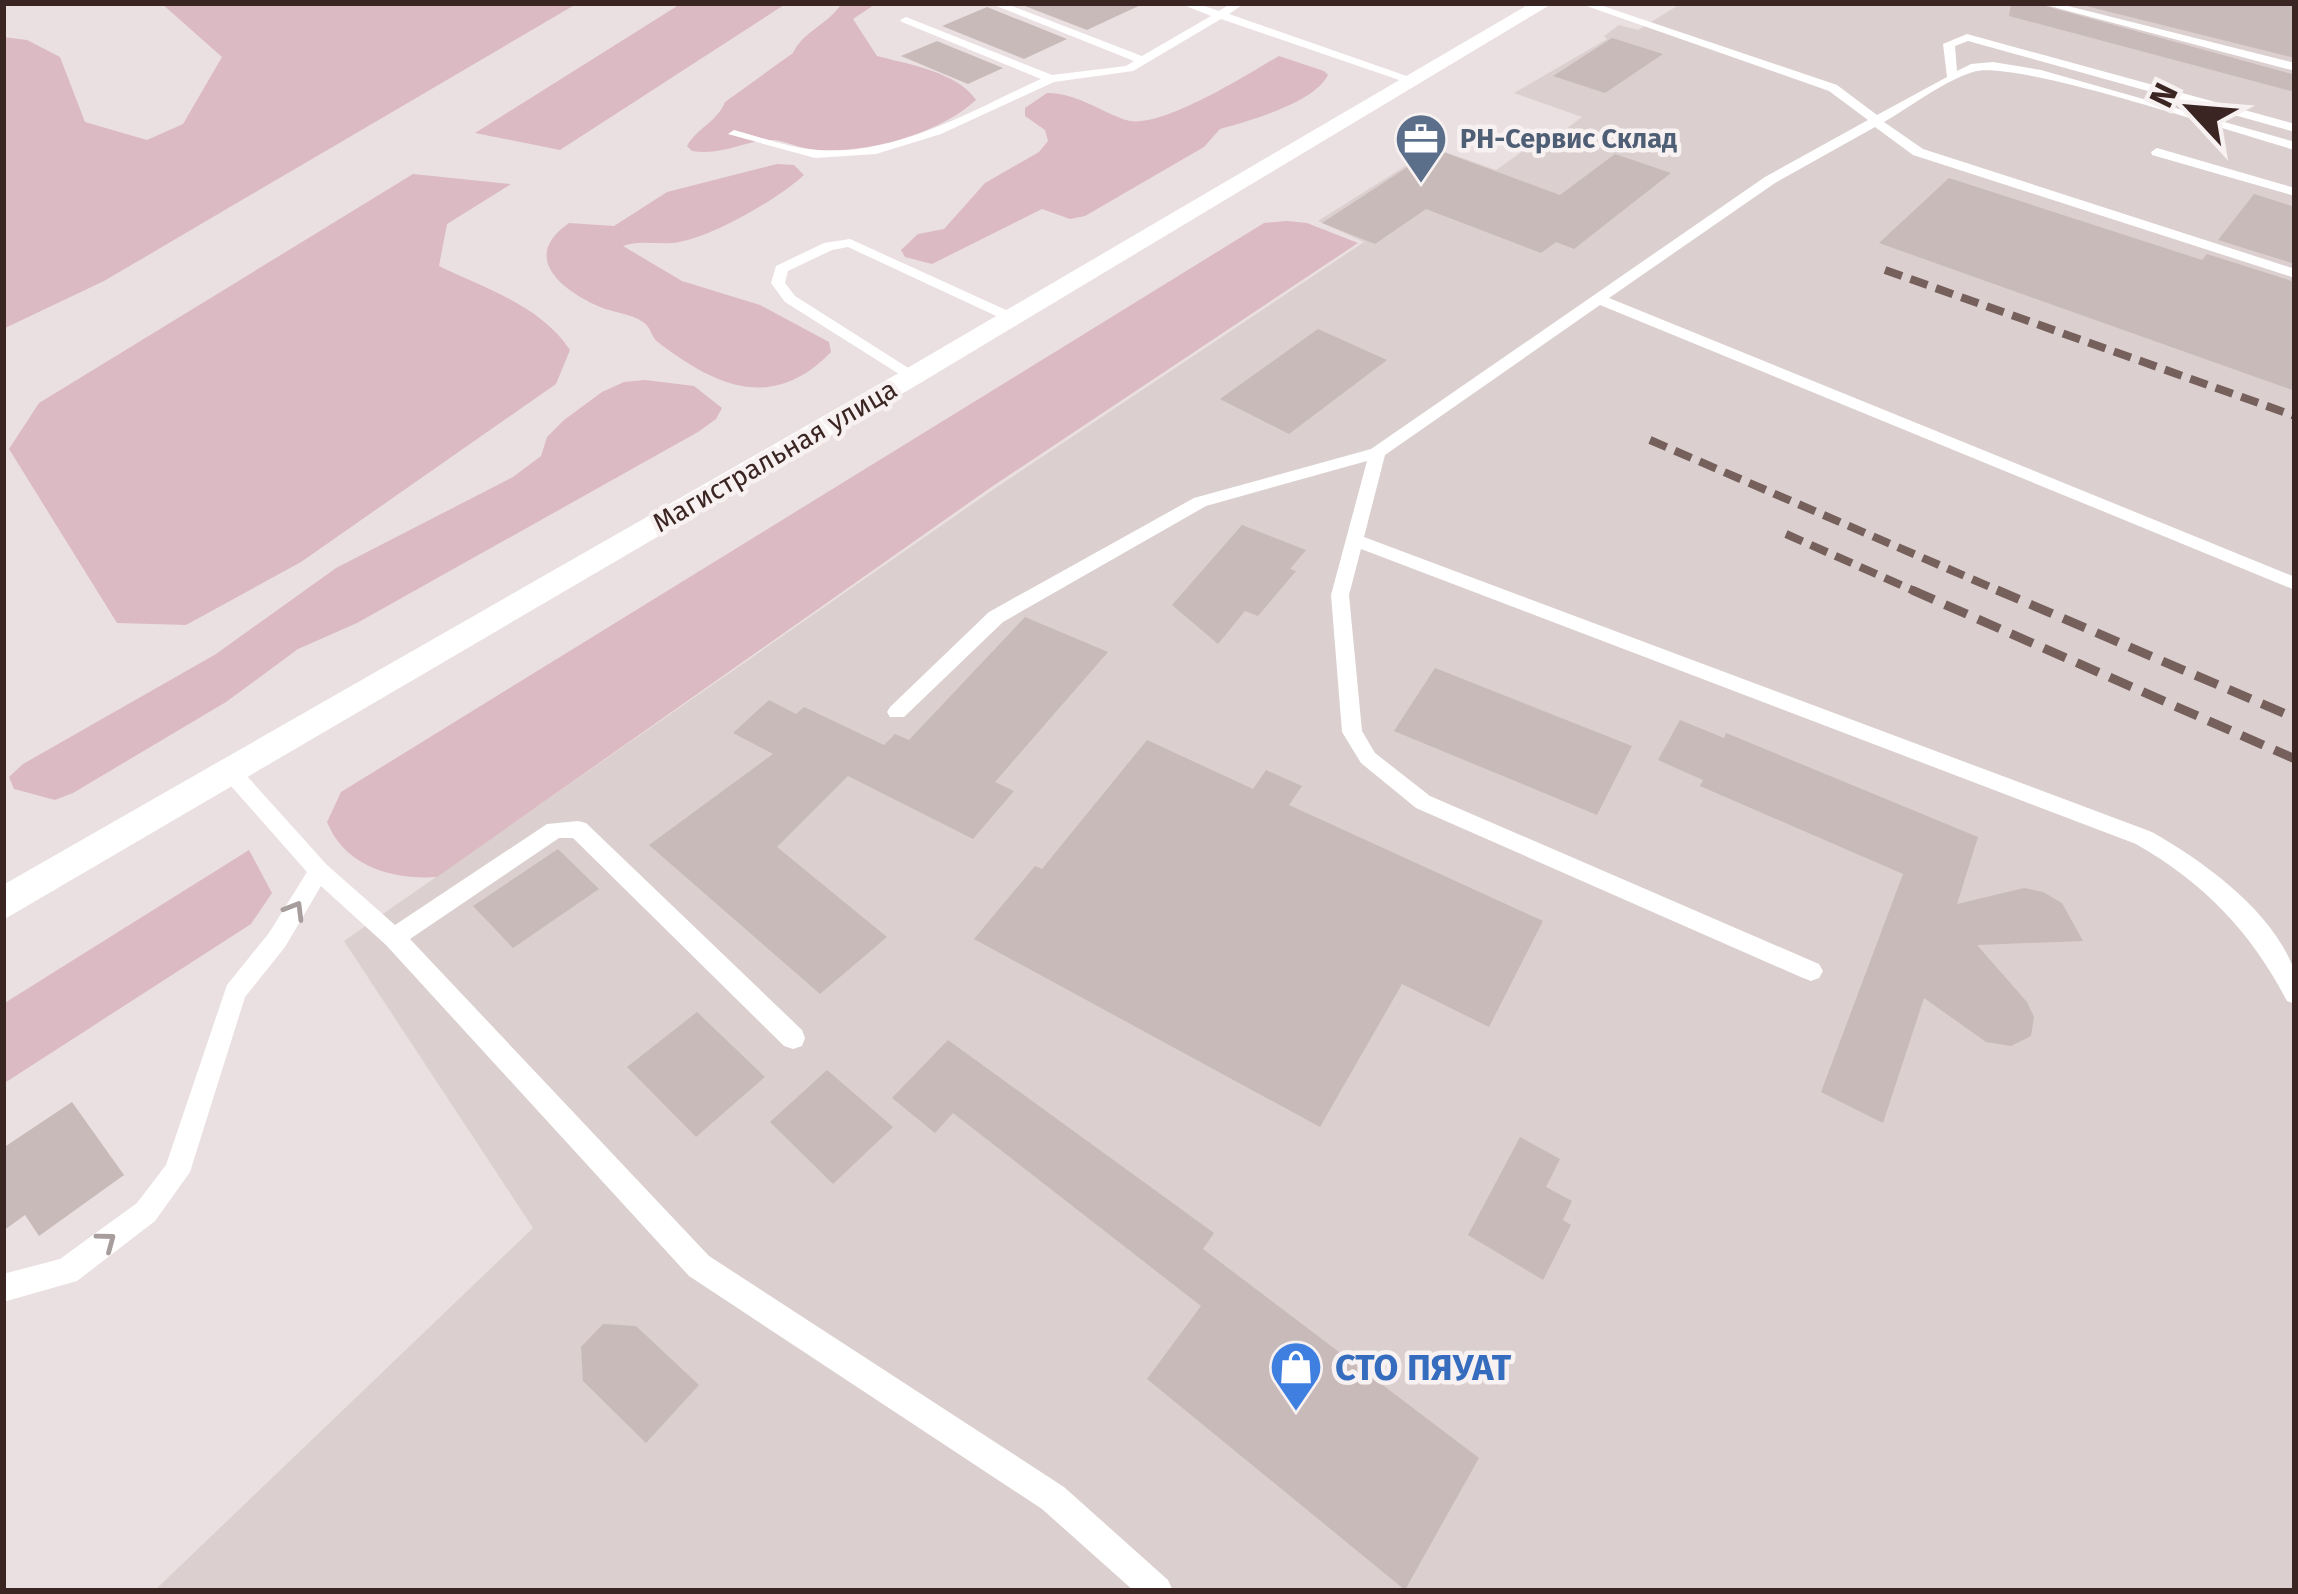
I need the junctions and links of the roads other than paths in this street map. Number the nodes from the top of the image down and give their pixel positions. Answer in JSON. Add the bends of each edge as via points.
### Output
{"nodes":[{"id":1,"x":994,"y":3,"type":"edge"},
{"id":2,"x":1184,"y":3,"type":"edge"},
{"id":3,"x":1240,"y":3,"type":"edge"},
{"id":4,"x":1544,"y":3,"type":"edge"},
{"id":5,"x":1582,"y":3,"type":"edge"},
{"id":6,"x":2044,"y":3,"type":"edge"},
{"id":7,"x":1216,"y":14,"type":"junction"},
{"id":8,"x":906,"y":20,"type":"dead end"},
{"id":9,"x":1950,"y":49,"type":"junction"},
{"id":10,"x":1144,"y":61,"type":"junction"},
{"id":11,"x":2295,"y":67,"type":"edge"},
{"id":12,"x":2041,"y":74,"type":"junction"},
{"id":13,"x":1952,"y":76,"type":"junction"},
{"id":14,"x":1051,"y":79,"type":"junction"},
{"id":15,"x":1415,"y":81,"type":"junction"},
{"id":16,"x":1874,"y":120,"type":"junction"},
{"id":17,"x":2295,"y":128,"type":"edge"},
{"id":18,"x":734,"y":134,"type":"dead end"},
{"id":19,"x":2295,"y":146,"type":"edge"},
{"id":20,"x":2157,"y":152,"type":"dead end"},
{"id":21,"x":2295,"y":192,"type":"edge"},
{"id":22,"x":2295,"y":274,"type":"edge"},
{"id":23,"x":1596,"y":298,"type":"junction"},
{"id":24,"x":1012,"y":318,"type":"junction"},
{"id":25,"x":913,"y":376,"type":"junction"},
{"id":26,"x":1377,"y":453,"type":"junction"},
{"id":27,"x":1353,"y":539,"type":"junction"},
{"id":28,"x":2295,"y":584,"type":"edge"},
{"id":29,"x":897,"y":712,"type":"dead end"},
{"id":30,"x":230,"y":772,"type":"junction"},
{"id":31,"x":319,"y":871,"type":"junction"},
{"id":32,"x":3,"y":904,"type":"edge"},
{"id":33,"x":394,"y":938,"type":"junction"},
{"id":34,"x":1811,"y":971,"type":"dead end"},
{"id":35,"x":2295,"y":994,"type":"edge"},
{"id":36,"x":793,"y":1038,"type":"dead end"},
{"id":37,"x":3,"y":1288,"type":"edge"},
{"id":38,"x":1157,"y":1591,"type":"edge"}],
"edges":[{"from":1,"to":10,"type":"lane"},
{"from":2,"to":7,"type":"lane"},
{"from":3,"to":7,"type":"lane"},
{"from":4,"to":15,"type":"main road","name":"Магистральная улица"},
{"from":5,"to":16,"type":"lane","via":[[1833,88]]},
{"from":6,"to":11,"type":"lane"},
{"from":7,"to":10,"type":"lane"},
{"from":7,"to":15,"type":"lane"},
{"from":8,"to":14,"type":"lane"},
{"from":9,"to":12,"type":"lane"},
{"from":9,"to":13,"type":"lane"},
{"from":9,"to":17,"type":"lane","via":[[1953,40],[1975,38]]},
{"from":10,"to":14,"type":"lane","via":[[1116,73]]},
{"from":12,"to":13,"type":"lane","via":[[1981,66]]},
{"from":12,"to":19,"type":"lane"},
{"from":13,"to":16,"type":"lane"},
{"from":14,"to":18,"type":"lane","via":[[923,134],[857,152],[817,154]]},
{"from":15,"to":24,"type":"main road","name":"Магистральная улица"},
{"from":16,"to":22,"type":"lane","via":[[1918,152]]},
{"from":16,"to":23,"type":"lane"},
{"from":20,"to":21,"type":"lane"},
{"from":23,"to":26,"type":"lane"},
{"from":23,"to":28,"type":"lane"},
{"from":24,"to":25,"type":"main road","name":"Магистральная улица"},
{"from":24,"to":25,"type":"lane","via":[[850,243],[782,269],[778,283],[790,299]]},
{"from":25,"to":30,"type":"main road","name":"Магистральная улица"},
{"from":26,"to":27,"type":"lane"},
{"from":26,"to":29,"type":"lane","via":[[1200,502],[996,616]]},
{"from":27,"to":34,"type":"lane","via":[[1340,595],[1352,732],[1390,779],[1423,802]]},
{"from":27,"to":35,"type":"lane","via":[[2144,838],[2214,881],[2249,917]]},
{"from":30,"to":31,"type":"lane"},
{"from":30,"to":32,"type":"main road","name":"Магистральная улица"},
{"from":31,"to":33,"type":"lane"},
{"from":37,"to":31,"type":"lane","one_way":true,"via":[[67,1271],[146,1212],[177,1172],[235,992]]},
{"from":33,"to":36,"type":"lane","via":[[556,830],[578,829]]},
{"from":33,"to":38,"type":"lane","via":[[698,1266],[1053,1498]]}]}
